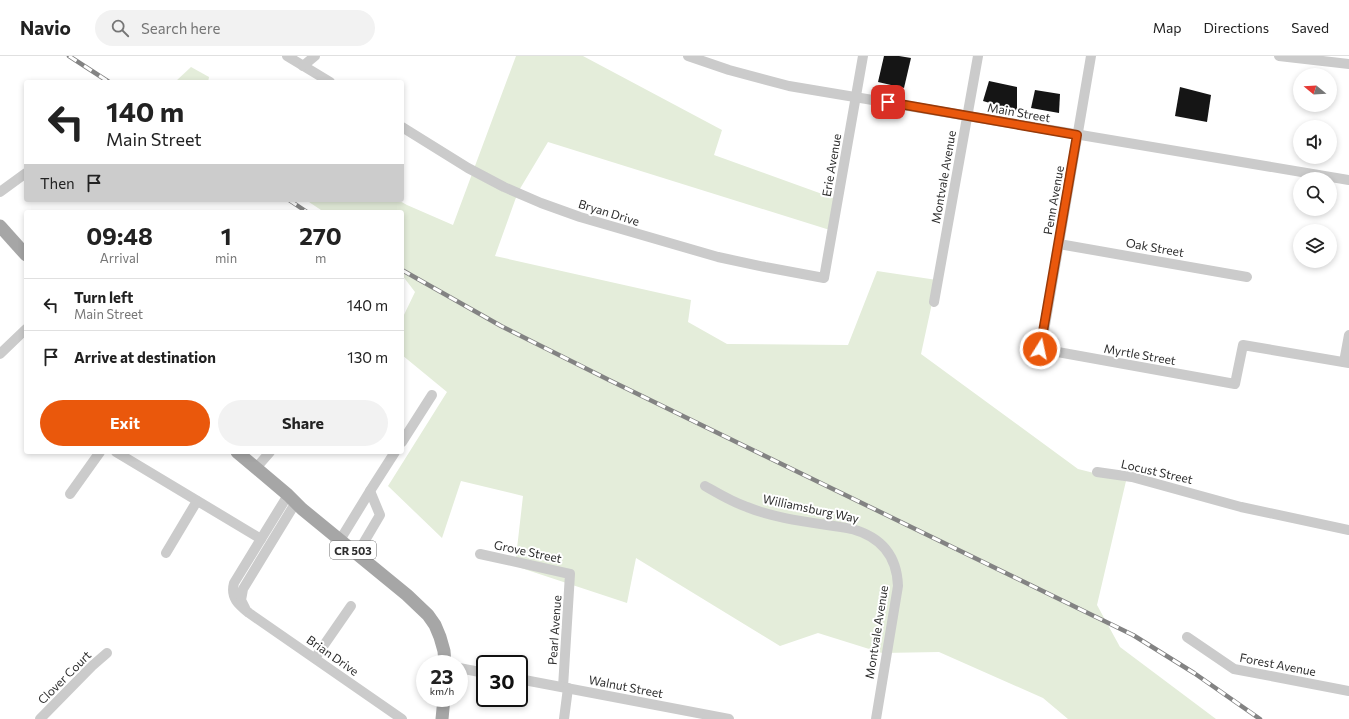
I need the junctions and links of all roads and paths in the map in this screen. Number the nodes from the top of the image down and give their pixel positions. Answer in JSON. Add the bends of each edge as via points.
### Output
{"nodes":[{"id":1,"x":287,"y":56,"type":"edge"},
{"id":2,"x":315,"y":56,"type":"edge"},
{"id":3,"x":688,"y":56,"type":"edge"},
{"id":4,"x":863,"y":56,"type":"edge"},
{"id":5,"x":978,"y":56,"type":"edge"},
{"id":6,"x":1091,"y":56,"type":"edge"},
{"id":7,"x":1279,"y":56,"type":"edge"},
{"id":8,"x":1349,"y":64,"type":"edge"},
{"id":9,"x":303,"y":66,"type":"junction"},
{"id":10,"x":327,"y":80,"type":"edge"},
{"id":11,"x":857,"y":97,"type":"junction"},
{"id":12,"x":967,"y":116,"type":"junction"},
{"id":13,"x":404,"y":128,"type":"edge"},
{"id":14,"x":1077,"y":135,"type":"junction"},
{"id":15,"x":24,"y":175,"type":"edge"},
{"id":16,"x":1349,"y":180,"type":"edge"},
{"id":17,"x":0,"y":192,"type":"edge"},
{"id":18,"x":3,"y":229,"type":"edge"},
{"id":19,"x":1059,"y":244,"type":"junction"},
{"id":20,"x":24,"y":253,"type":"edge"},
{"id":21,"x":1247,"y":277,"type":"dead end"},
{"id":22,"x":824,"y":278,"type":"joint"},
{"id":23,"x":934,"y":302,"type":"dead end"},
{"id":24,"x":24,"y":331,"type":"edge"},
{"id":25,"x":1349,"y":335,"type":"edge"},
{"id":26,"x":1040,"y":349,"type":"joint"},
{"id":27,"x":0,"y":354,"type":"edge"},
{"id":28,"x":1346,"y":363,"type":"edge"},
{"id":29,"x":432,"y":395,"type":"dead end"},
{"id":30,"x":404,"y":439,"type":"edge"},
{"id":31,"x":99,"y":454,"type":"edge"},
{"id":32,"x":119,"y":454,"type":"edge"},
{"id":33,"x":239,"y":454,"type":"edge"},
{"id":34,"x":268,"y":454,"type":"edge"},
{"id":35,"x":394,"y":454,"type":"edge"},
{"id":36,"x":256,"y":468,"type":"junction"},
{"id":37,"x":1097,"y":472,"type":"dead end"},
{"id":38,"x":705,"y":486,"type":"dead end"},
{"id":39,"x":370,"y":491,"type":"junction"},
{"id":40,"x":70,"y":494,"type":"dead end"},
{"id":41,"x":292,"y":498,"type":"junction"},
{"id":42,"x":197,"y":501,"type":"junction"},
{"id":43,"x":1349,"y":530,"type":"edge"},
{"id":44,"x":261,"y":539,"type":"junction"},
{"id":45,"x":340,"y":540,"type":"junction"},
{"id":46,"x":886,"y":550,"type":"joint"},
{"id":47,"x":166,"y":554,"type":"dead end"},
{"id":48,"x":357,"y":554,"type":"junction"},
{"id":49,"x":480,"y":554,"type":"dead end"},
{"id":50,"x":570,"y":574,"type":"joint"},
{"id":51,"x":351,"y":606,"type":"dead end"},
{"id":52,"x":250,"y":613,"type":"junction"},
{"id":53,"x":1187,"y":637,"type":"dead end"},
{"id":54,"x":107,"y":653,"type":"dead end"},
{"id":55,"x":444,"y":655,"type":"edge"},
{"id":56,"x":315,"y":658,"type":"junction"},
{"id":57,"x":528,"y":681,"type":"edge"},
{"id":58,"x":566,"y":688,"type":"junction"},
{"id":59,"x":1349,"y":691,"type":"edge"},
{"id":60,"x":443,"y":707,"type":"edge"},
{"id":61,"x":40,"y":719,"type":"edge"},
{"id":62,"x":402,"y":719,"type":"edge"},
{"id":63,"x":442,"y":719,"type":"edge"},
{"id":64,"x":564,"y":719,"type":"edge"},
{"id":65,"x":729,"y":719,"type":"edge"},
{"id":66,"x":876,"y":719,"type":"edge"}],
"edges":[{"from":1,"to":9,"type":"street"},
{"from":2,"to":9,"type":"street"},
{"from":3,"to":11,"type":"street","name":"Main Street","via":[[758,79]]},
{"from":4,"to":11,"type":"street","name":"Erie Avenue"},
{"from":5,"to":12,"type":"street","name":"Montvale Avenue"},
{"from":6,"to":14,"type":"street","name":"Penn Avenue"},
{"from":7,"to":8,"type":"street"},
{"from":9,"to":10,"type":"street"},
{"from":11,"to":12,"type":"street","name":"Main Street"},
{"from":11,"to":22,"type":"street","name":"Erie Avenue"},
{"from":12,"to":14,"type":"street","name":"Main Street"},
{"from":12,"to":23,"type":"street","name":"Montvale Avenue"},
{"from":13,"to":22,"type":"street","name":"Bryan Drive","via":[[504,187],[580,217],[703,253]]},
{"from":14,"to":16,"type":"street","name":"Main Street"},
{"from":14,"to":19,"type":"street","name":"Penn Avenue"},
{"from":15,"to":17,"type":"street"},
{"from":18,"to":20,"type":"main road"},
{"from":19,"to":21,"type":"street","name":"Oak Street"},
{"from":19,"to":26,"type":"street","name":"Penn Avenue"},
{"from":24,"to":27,"type":"street"},
{"from":25,"to":28,"type":"street"},
{"from":26,"to":28,"type":"street","name":"Myrtle Street","via":[[1235,384],[1243,345]]},
{"from":29,"to":30,"type":"street"},
{"from":31,"to":40,"type":"street"},
{"from":32,"to":42,"type":"street"},
{"from":33,"to":36,"type":"main road","number":"CR 503"},
{"from":34,"to":36,"type":"street"},
{"from":35,"to":39,"type":"street"},
{"from":36,"to":41,"type":"main road","number":"CR 503"},
{"from":37,"to":43,"type":"street","name":"Locust Street","via":[[1132,477],[1249,508]]},
{"from":38,"to":46,"type":"street","name":"Williamsburg Way","via":[[724,498],[748,508],[863,532],[878,541]]},
{"from":39,"to":45,"type":"street"},
{"from":39,"to":48,"type":"street","via":[[380,515]]},
{"from":41,"to":44,"type":"street","name":"Brian Drive"},
{"from":41,"to":45,"type":"main road","number":"CR 503"},
{"from":41,"to":52,"type":"street","name":"Brian Drive","via":[[243,589],[241,600]]},
{"from":42,"to":44,"type":"street"},
{"from":42,"to":47,"type":"street"},
{"from":44,"to":52,"type":"street","name":"Brian Drive","via":[[232,589],[235,600]]},
{"from":45,"to":48,"type":"main road","number":"CR 503"},
{"from":46,"to":66,"type":"street","name":"Montvale Avenue","via":[[895,568],[898,586]]},
{"from":48,"to":55,"type":"main road","number":"CR 503","via":[[428,615],[440,637]]},
{"from":49,"to":50,"type":"street","name":"Grove Street"},
{"from":50,"to":58,"type":"street","name":"Pearl Avenue"},
{"from":51,"to":56,"type":"street"},
{"from":52,"to":56,"type":"street","name":"Brian Drive"},
{"from":53,"to":59,"type":"street","name":"Forest Avenue","via":[[1234,669]]},
{"from":54,"to":61,"type":"street","name":"Clover Court"},
{"from":56,"to":62,"type":"street","name":"Brian Drive"},
{"from":57,"to":58,"type":"street","name":"Walnut Street"},
{"from":58,"to":64,"type":"street","name":"Pearl Avenue"},
{"from":58,"to":65,"type":"street","name":"Walnut Street"},
{"from":60,"to":63,"type":"main road"}]}
